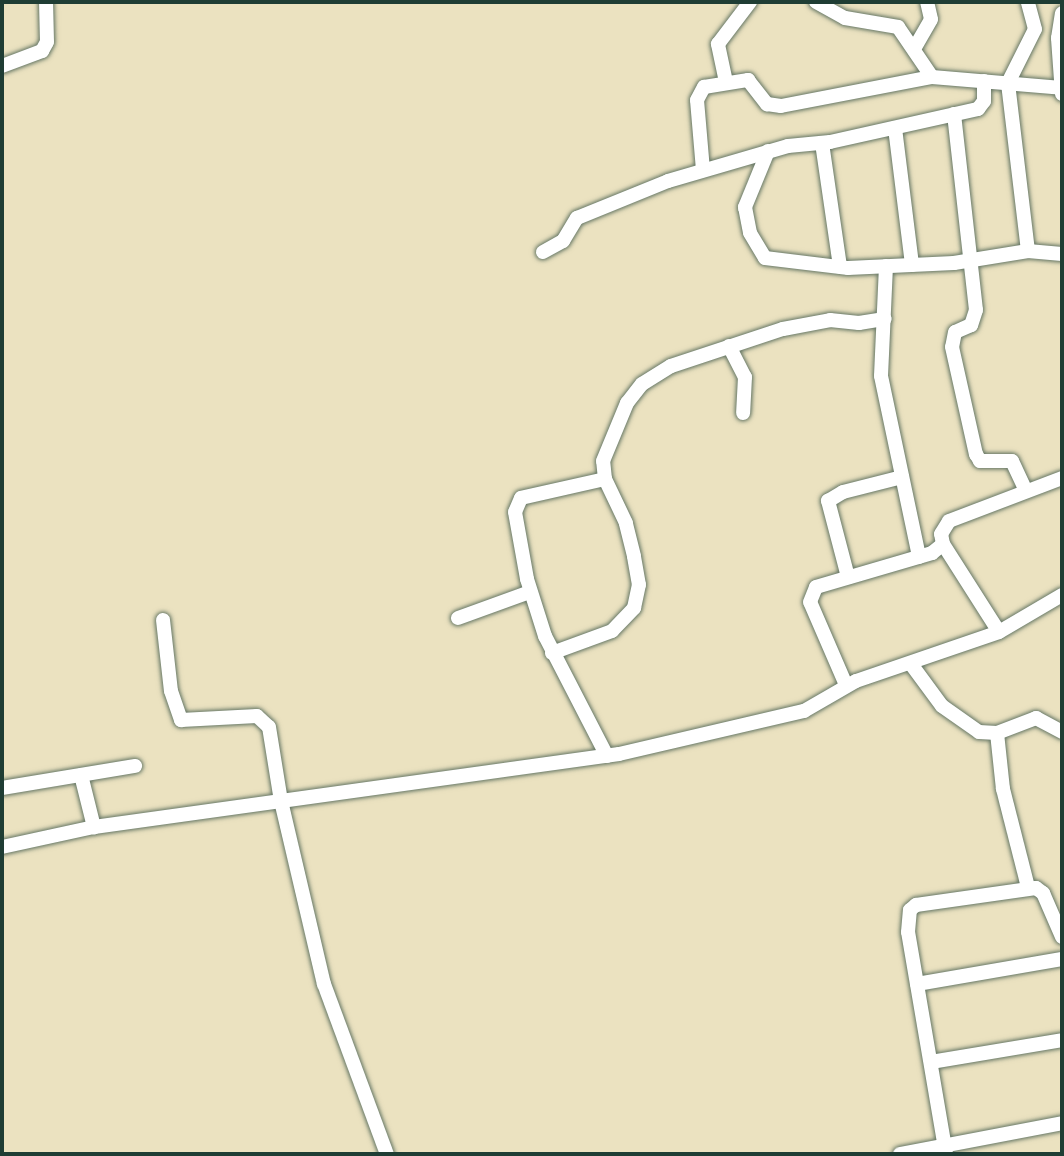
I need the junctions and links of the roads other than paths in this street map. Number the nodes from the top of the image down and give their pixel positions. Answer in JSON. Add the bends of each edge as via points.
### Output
{"nodes":[{"id":1,"x":46,"y":2,"type":"edge"},
{"id":2,"x":750,"y":2,"type":"edge"},
{"id":3,"x":816,"y":2,"type":"edge"},
{"id":4,"x":926,"y":2,"type":"edge"},
{"id":5,"x":1028,"y":2,"type":"edge"},
{"id":6,"x":1062,"y":13,"type":"edge"},
{"id":7,"x":914,"y":49,"type":"junction"},
{"id":8,"x":2,"y":66,"type":"edge"},
{"id":9,"x":932,"y":76,"type":"junction"},
{"id":10,"x":984,"y":81,"type":"junction"},
{"id":11,"x":726,"y":82,"type":"junction"},
{"id":12,"x":1008,"y":83,"type":"junction"},
{"id":13,"x":1062,"y":90,"type":"edge"},
{"id":14,"x":954,"y":114,"type":"junction"},
{"id":15,"x":894,"y":128,"type":"junction"},
{"id":16,"x":822,"y":143,"type":"junction"},
{"id":17,"x":768,"y":151,"type":"junction"},
{"id":18,"x":703,"y":170,"type":"junction"},
{"id":19,"x":1028,"y":251,"type":"junction"},
{"id":20,"x":542,"y":252,"type":"dead end"},
{"id":21,"x":1062,"y":254,"type":"edge"},
{"id":22,"x":969,"y":260,"type":"junction"},
{"id":23,"x":912,"y":265,"type":"junction"},
{"id":24,"x":886,"y":266,"type":"junction"},
{"id":25,"x":840,"y":267,"type":"junction"},
{"id":26,"x":885,"y":319,"type":"junction"},
{"id":27,"x":729,"y":346,"type":"junction"},
{"id":28,"x":743,"y":413,"type":"dead end"},
{"id":29,"x":902,"y":477,"type":"junction"},
{"id":30,"x":1062,"y":478,"type":"edge"},
{"id":31,"x":605,"y":479,"type":"junction"},
{"id":32,"x":1026,"y":491,"type":"junction"},
{"id":33,"x":943,"y":544,"type":"junction"},
{"id":34,"x":919,"y":557,"type":"junction"},
{"id":35,"x":848,"y":577,"type":"junction"},
{"id":36,"x":530,"y":592,"type":"junction"},
{"id":37,"x":1062,"y":595,"type":"edge"},
{"id":38,"x":458,"y":618,"type":"dead end"},
{"id":39,"x":163,"y":620,"type":"dead end"},
{"id":40,"x":999,"y":632,"type":"junction"},
{"id":41,"x":552,"y":653,"type":"junction"},
{"id":42,"x":911,"y":664,"type":"junction"},
{"id":43,"x":846,"y":685,"type":"junction"},
{"id":44,"x":1062,"y":732,"type":"edge"},
{"id":45,"x":997,"y":733,"type":"junction"},
{"id":46,"x":607,"y":756,"type":"junction"},
{"id":47,"x":135,"y":766,"type":"dead end"},
{"id":48,"x":81,"y":775,"type":"junction"},
{"id":49,"x":2,"y":788,"type":"edge"},
{"id":50,"x":281,"y":800,"type":"junction"},
{"id":51,"x":94,"y":827,"type":"junction"},
{"id":52,"x":2,"y":847,"type":"edge"},
{"id":53,"x":1028,"y":887,"type":"junction"},
{"id":54,"x":1062,"y":937,"type":"edge"},
{"id":55,"x":1062,"y":959,"type":"edge"},
{"id":56,"x":917,"y":984,"type":"junction"},
{"id":57,"x":1062,"y":1040,"type":"edge"},
{"id":58,"x":931,"y":1062,"type":"junction"},
{"id":59,"x":1062,"y":1124,"type":"edge"},
{"id":60,"x":946,"y":1149,"type":"edge"},
{"id":61,"x":387,"y":1154,"type":"edge"},
{"id":62,"x":900,"y":1154,"type":"edge"}],
"edges":[{"from":1,"to":8,"type":"street","via":[[47,43],[42,51]]},
{"from":2,"to":11,"type":"street","via":[[718,44]]},
{"from":3,"to":7,"type":"street","via":[[845,19],[898,27]]},
{"from":4,"to":7,"type":"street","via":[[930,19]]},
{"from":5,"to":12,"type":"street","via":[[1035,29]]},
{"from":6,"to":13,"type":"street"},
{"from":7,"to":9,"type":"street"},
{"from":9,"to":10,"type":"street"},
{"from":9,"to":11,"type":"street","via":[[781,106],[767,104],[748,80]]},
{"from":10,"to":12,"type":"street"},
{"from":10,"to":14,"type":"street","via":[[984,101],[978,109]]},
{"from":11,"to":18,"type":"street","via":[[698,92]]},
{"from":12,"to":13,"type":"street"},
{"from":12,"to":19,"type":"street"},
{"from":14,"to":15,"type":"street"},
{"from":14,"to":22,"type":"street"},
{"from":15,"to":16,"type":"street"},
{"from":15,"to":23,"type":"street"},
{"from":16,"to":17,"type":"street"},
{"from":16,"to":25,"type":"street"},
{"from":17,"to":18,"type":"street"},
{"from":17,"to":25,"type":"street","via":[[745,207],[759,253],[777,261]]},
{"from":18,"to":20,"type":"street","via":[[586,213],[571,225],[563,241]]},
{"from":19,"to":21,"type":"street"},
{"from":19,"to":22,"type":"street"},
{"from":22,"to":23,"type":"street"},
{"from":22,"to":32,"type":"street","via":[[974,321],[955,331],[952,347],[976,454],[980,461],[1012,461]]},
{"from":23,"to":24,"type":"street"},
{"from":24,"to":25,"type":"street"},
{"from":24,"to":26,"type":"street"},
{"from":26,"to":27,"type":"street","via":[[817,321]]},
{"from":26,"to":29,"type":"street","via":[[881,376]]},
{"from":27,"to":28,"type":"street","via":[[745,377]]},
{"from":27,"to":31,"type":"street","via":[[671,366],[635,392],[605,453]]},
{"from":29,"to":34,"type":"street"},
{"from":29,"to":35,"type":"street","via":[[843,492],[828,501]]},
{"from":30,"to":32,"type":"street"},
{"from":31,"to":36,"type":"street","via":[[528,495],[517,502]]},
{"from":31,"to":41,"type":"street","via":[[628,531],[638,597],[623,625]]},
{"from":32,"to":33,"type":"street","via":[[949,521],[941,534]]},
{"from":33,"to":34,"type":"street"},
{"from":33,"to":40,"type":"street"},
{"from":34,"to":35,"type":"street"},
{"from":35,"to":43,"type":"street","via":[[816,587],[810,602]]},
{"from":36,"to":38,"type":"street"},
{"from":36,"to":41,"type":"street"},
{"from":37,"to":40,"type":"street"},
{"from":39,"to":50,"type":"street","via":[[176,715],[189,723],[265,719],[273,741]]},
{"from":40,"to":42,"type":"street"},
{"from":41,"to":46,"type":"street"},
{"from":42,"to":43,"type":"street"},
{"from":42,"to":45,"type":"street","via":[[942,706],[967,726]]},
{"from":43,"to":46,"type":"street","via":[[804,711]]},
{"from":44,"to":45,"type":"street","via":[[1036,718]]},
{"from":45,"to":53,"type":"street","via":[[1003,789]]},
{"from":46,"to":50,"type":"street"},
{"from":47,"to":48,"type":"street"},
{"from":48,"to":49,"type":"street"},
{"from":48,"to":51,"type":"street"},
{"from":50,"to":51,"type":"street"},
{"from":50,"to":61,"type":"street","via":[[324,984]]},
{"from":51,"to":52,"type":"street"},
{"from":53,"to":54,"type":"street","via":[[1043,893]]},
{"from":53,"to":56,"type":"street","via":[[916,905],[910,910],[908,932]]},
{"from":55,"to":56,"type":"street"},
{"from":56,"to":58,"type":"street"},
{"from":57,"to":58,"type":"street"},
{"from":58,"to":60,"type":"street"},
{"from":59,"to":60,"type":"street"},
{"from":60,"to":62,"type":"street"}]}
